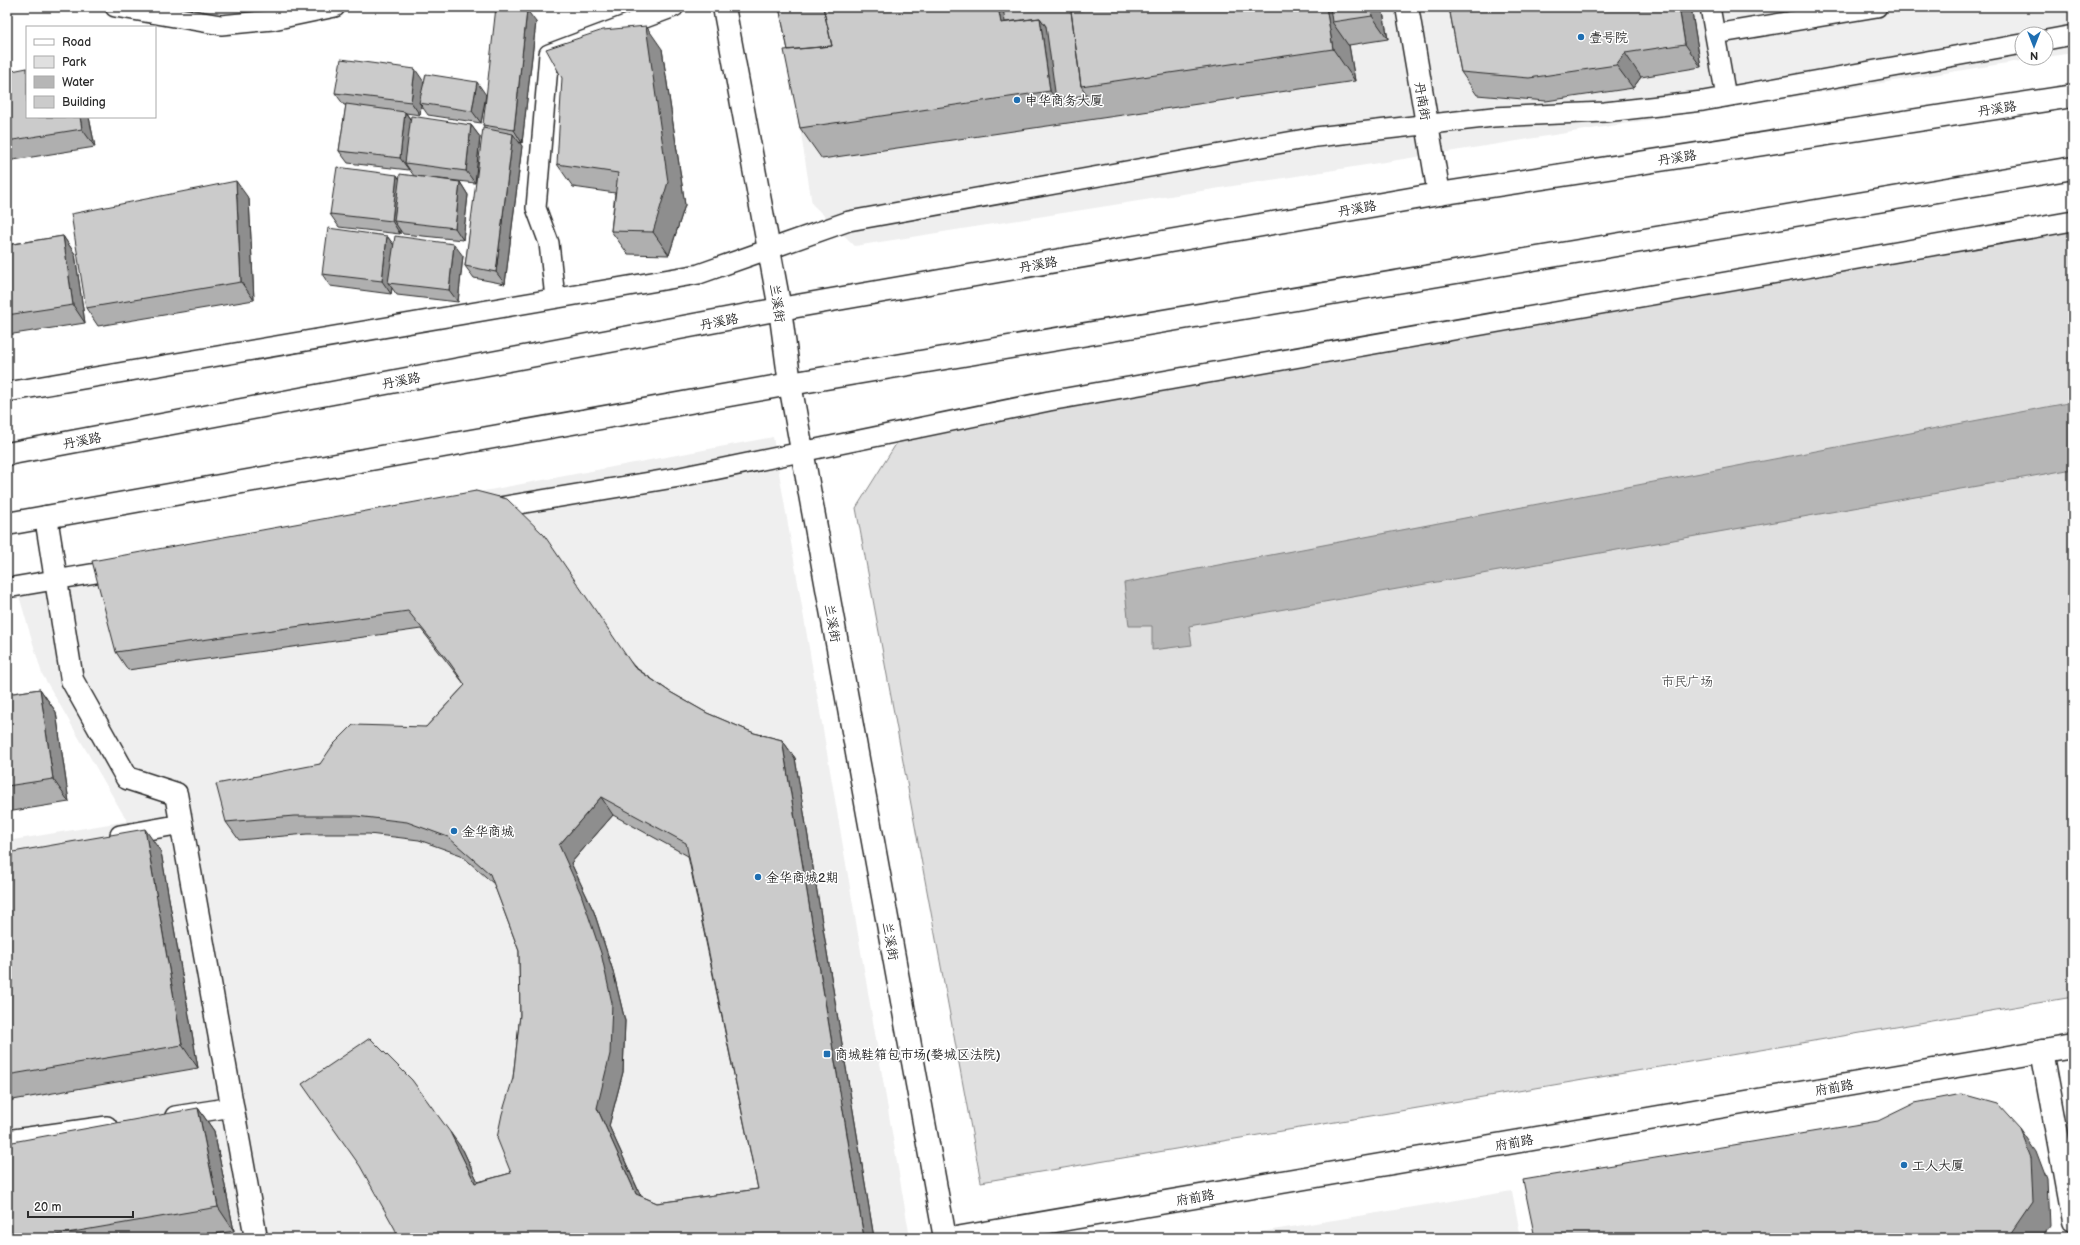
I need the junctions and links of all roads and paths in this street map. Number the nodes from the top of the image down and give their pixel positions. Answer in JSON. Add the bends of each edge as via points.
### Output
{"nodes":[{"id":1,"x":115,"y":7,"type":"edge"},
{"id":2,"x":334,"y":7,"type":"edge"},
{"id":3,"x":674,"y":7,"type":"edge"},
{"id":4,"x":724,"y":7,"type":"edge"},
{"id":5,"x":1407,"y":7,"type":"edge"},
{"id":6,"x":1710,"y":7,"type":"edge"},
{"id":7,"x":1877,"y":7,"type":"edge"},
{"id":8,"x":1715,"y":34,"type":"junction"},
{"id":9,"x":2073,"y":35,"type":"edge"},
{"id":10,"x":2054,"y":39,"type":"edge"},
{"id":11,"x":2014,"y":45,"type":"edge"},
{"id":12,"x":2073,"y":96,"type":"edge"},
{"id":13,"x":1726,"y":97,"type":"junction"},
{"id":14,"x":1427,"y":125,"type":"junction"},
{"id":15,"x":2073,"y":168,"type":"edge"},
{"id":16,"x":1439,"y":194,"type":"junction"},
{"id":17,"x":2073,"y":221,"type":"edge"},
{"id":18,"x":769,"y":250,"type":"junction"},
{"id":19,"x":555,"y":298,"type":"junction"},
{"id":20,"x":780,"y":309,"type":"junction"},
{"id":21,"x":790,"y":384,"type":"junction"},
{"id":22,"x":7,"y":392,"type":"edge"},
{"id":23,"x":802,"y":452,"type":"junction"},
{"id":24,"x":7,"y":454,"type":"edge"},
{"id":25,"x":474,"y":511,"type":"edge"},
{"id":26,"x":46,"y":517,"type":"junction"},
{"id":27,"x":7,"y":524,"type":"edge"},
{"id":28,"x":135,"y":567,"type":"edge"},
{"id":29,"x":56,"y":580,"type":"junction"},
{"id":30,"x":7,"y":588,"type":"edge"},
{"id":31,"x":182,"y":824,"type":"junction"},
{"id":32,"x":106,"y":838,"type":"edge"},
{"id":33,"x":2073,"y":1046,"type":"edge"},
{"id":34,"x":2042,"y":1051,"type":"junction"},
{"id":35,"x":233,"y":1107,"type":"junction"},
{"id":36,"x":155,"y":1118,"type":"edge"},
{"id":37,"x":124,"y":1123,"type":"edge"},
{"id":38,"x":7,"y":1140,"type":"edge"},
{"id":39,"x":2073,"y":1222,"type":"edge"},
{"id":40,"x":256,"y":1238,"type":"edge"},
{"id":41,"x":945,"y":1238,"type":"edge"},
{"id":42,"x":956,"y":1238,"type":"edge"}],
"edges":[{"from":1,"to":2,"type":"lane","via":[[221,25],[273,20]]},
{"from":3,"to":19,"type":"lane","via":[[549,54],[536,208],[549,243]]},
{"from":4,"to":18,"type":"main road","name":"兰溪街"},
{"from":5,"to":14,"type":"main road","name":"丹南街"},
{"from":6,"to":8,"type":"lane"},
{"from":7,"to":8,"type":"lane"},
{"from":8,"to":13,"type":"lane"},
{"from":9,"to":10,"type":"lane"},
{"from":11,"to":13,"type":"lane"},
{"from":12,"to":16,"type":"main road","name":"丹溪路"},
{"from":13,"to":14,"type":"lane","via":[[1605,112],[1493,117]]},
{"from":14,"to":16,"type":"main road","name":"丹南街"},
{"from":14,"to":18,"type":"lane","via":[[1316,137],[849,221]]},
{"from":15,"to":21,"type":"main road"},
{"from":16,"to":20,"type":"main road","name":"丹溪路"},
{"from":17,"to":23,"type":"lane","via":[[1049,401]]},
{"from":18,"to":19,"type":"lane","via":[[699,274]]},
{"from":18,"to":20,"type":"main road","name":"兰溪街"},
{"from":19,"to":22,"type":"lane"},
{"from":20,"to":21,"type":"main road","name":"兰溪街"},
{"from":20,"to":24,"type":"main road","name":"丹溪路"},
{"from":21,"to":23,"type":"main road","name":"兰溪街"},
{"from":21,"to":26,"type":"main road"},
{"from":23,"to":25,"type":"lane","via":[[680,477]]},
{"from":23,"to":41,"type":"main road","name":"兰溪街"},
{"from":26,"to":27,"type":"main road"},
{"from":26,"to":29,"type":"main road"},
{"from":28,"to":29,"type":"lane"},
{"from":29,"to":30,"type":"lane"},
{"from":29,"to":31,"type":"main road","via":[[72,680],[127,778],[176,794]]},
{"from":31,"to":32,"type":"lane"},
{"from":31,"to":35,"type":"main road"},
{"from":33,"to":34,"type":"main road","name":"府前路"},
{"from":34,"to":39,"type":"main road"},
{"from":34,"to":42,"type":"main road","name":"府前路"},
{"from":35,"to":36,"type":"lane"},
{"from":35,"to":40,"type":"main road"},
{"from":37,"to":38,"type":"lane"}]}
